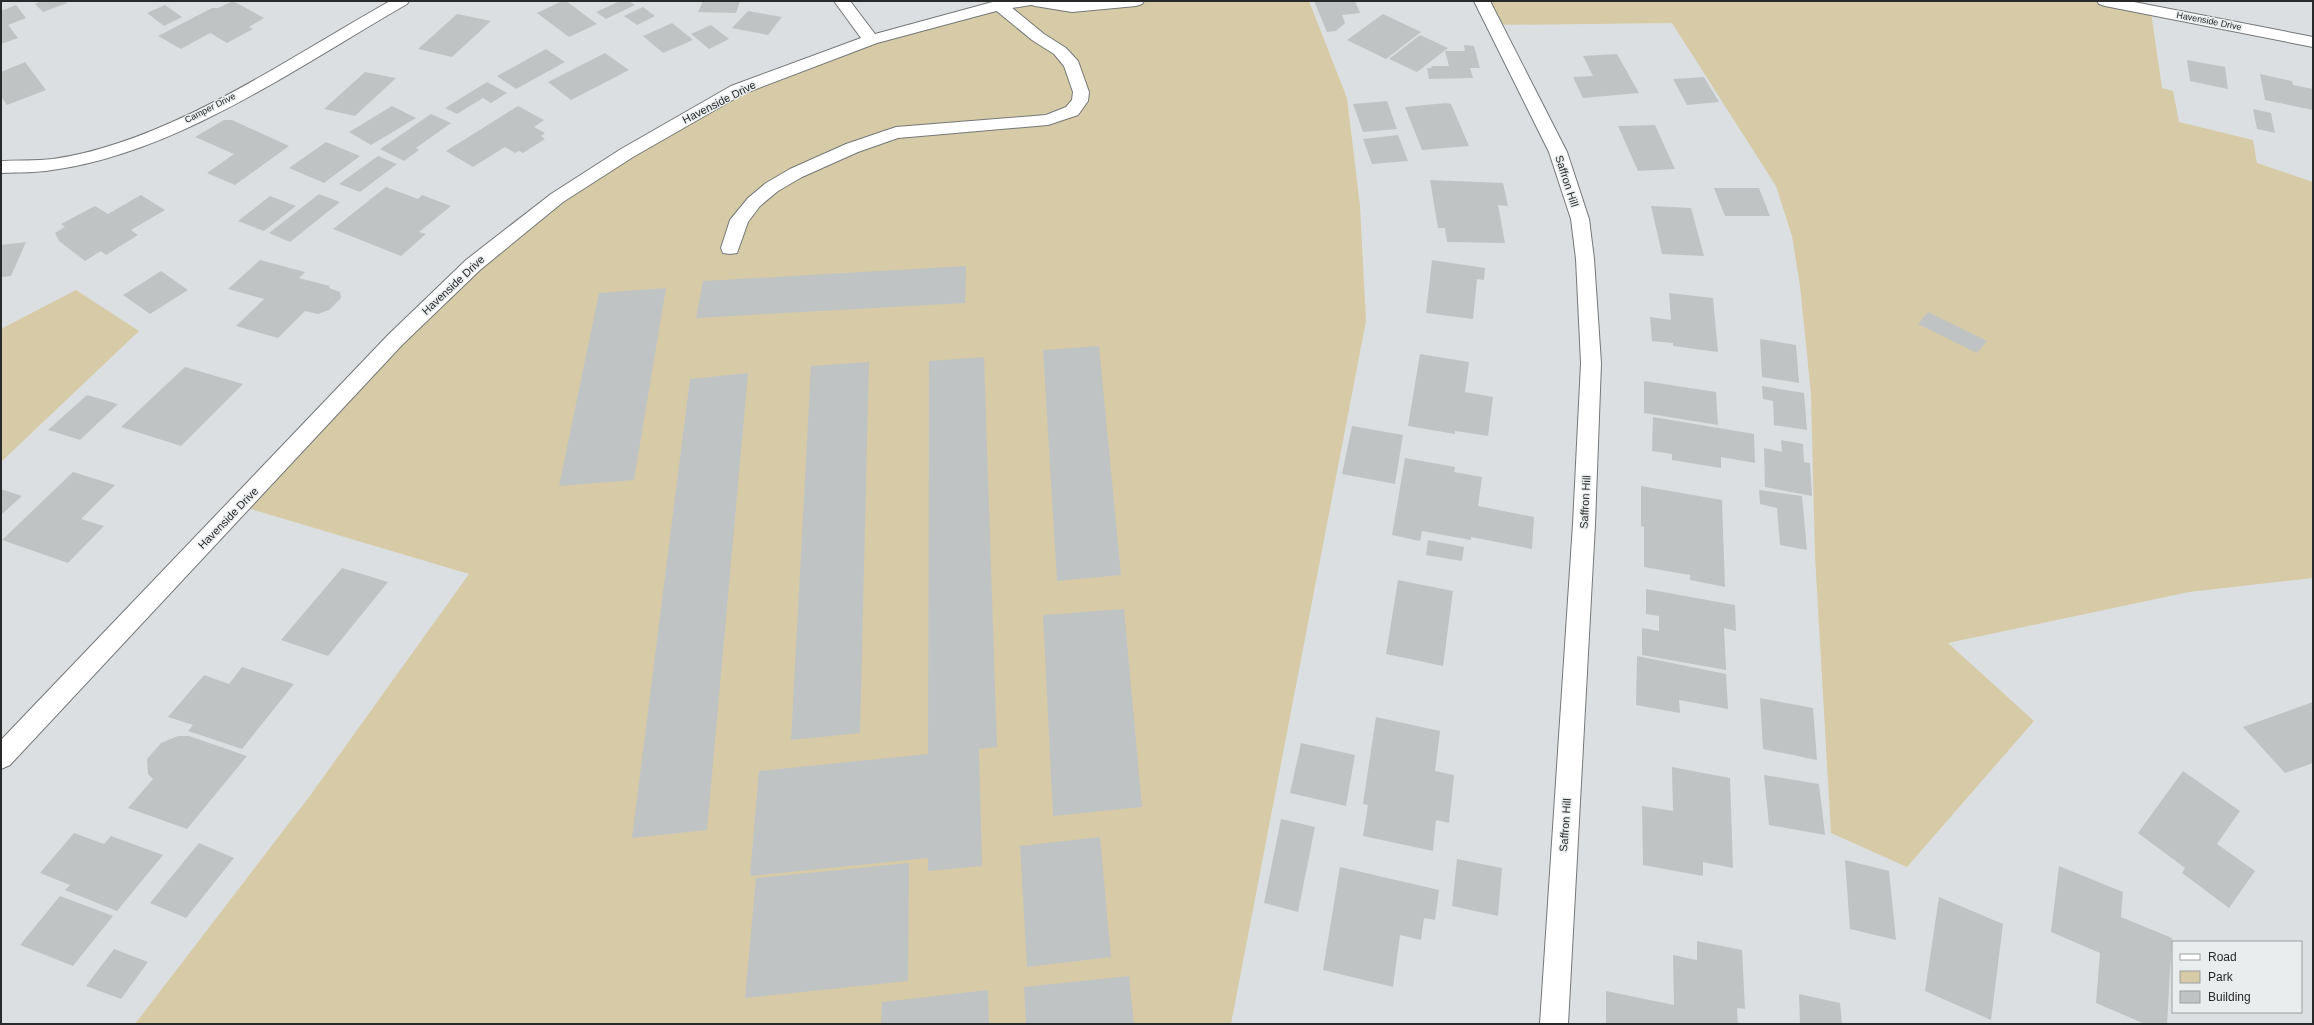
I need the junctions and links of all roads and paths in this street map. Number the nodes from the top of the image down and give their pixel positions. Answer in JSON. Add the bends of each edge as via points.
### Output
{"nodes":[{"id":1,"x":402,"y":1,"type":"edge"},
{"id":2,"x":842,"y":1,"type":"edge"},
{"id":3,"x":1030,"y":1,"type":"edge"},
{"id":4,"x":1035,"y":1,"type":"edge"},
{"id":5,"x":1136,"y":1,"type":"edge"},
{"id":6,"x":1482,"y":1,"type":"edge"},
{"id":7,"x":2106,"y":1,"type":"edge"},
{"id":8,"x":2123,"y":3,"type":"edge"},
{"id":9,"x":999,"y":6,"type":"junction"},
{"id":10,"x":871,"y":40,"type":"junction"},
{"id":11,"x":2313,"y":42,"type":"edge"},
{"id":12,"x":1,"y":167,"type":"edge"},
{"id":13,"x":730,"y":248,"type":"dead end"},
{"id":14,"x":1,"y":757,"type":"edge"},
{"id":15,"x":1554,"y":1024,"type":"edge"}],
"edges":[{"from":1,"to":12,"type":"street","name":"Camper Drive","via":[[213,107],[131,145],[52,165]]},
{"from":2,"to":10,"type":"street"},
{"from":3,"to":9,"type":"street","name":"Havenside Drive"},
{"from":4,"to":5,"type":"street","via":[[1072,7]]},
{"from":6,"to":15,"type":"street","name":"Saffron Hill","via":[[1558,152],[1580,219],[1585,259],[1591,371]]},
{"from":7,"to":8,"type":"street","name":"Havenside Drive"},
{"from":8,"to":11,"type":"street","name":"Havenside Drive"},
{"from":9,"to":10,"type":"street","name":"Havenside Drive"},
{"from":9,"to":13,"type":"street","via":[[1060,51],[1072,65],[1082,92],[1080,101],[1072,111],[1048,120],[896,133],[852,148],[772,187],[754,202],[739,220]]},
{"from":10,"to":14,"type":"street","name":"Havenside Drive","via":[[738,90],[621,157],[518,226],[395,340]]}]}
